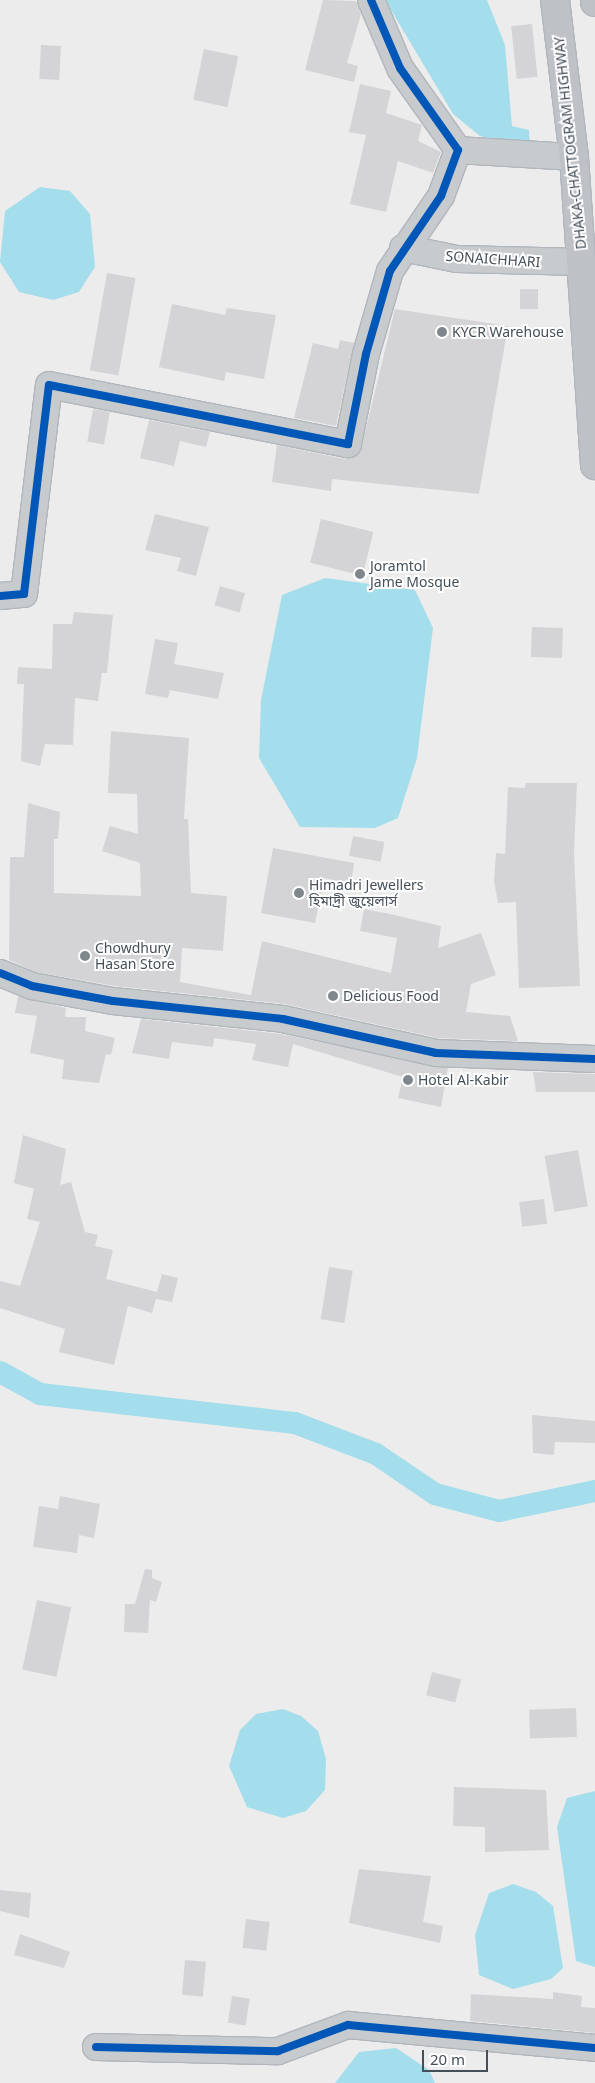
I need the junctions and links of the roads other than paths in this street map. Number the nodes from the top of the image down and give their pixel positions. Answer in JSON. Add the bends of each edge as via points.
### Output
{"nodes":[{"id":1,"x":371,"y":0,"type":"edge"},
{"id":2,"x":555,"y":0,"type":"edge"},
{"id":3,"x":458,"y":150,"type":"junction"},
{"id":4,"x":574,"y":157,"type":"junction"},
{"id":5,"x":403,"y":248,"type":"junction"},
{"id":6,"x":583,"y":262,"type":"junction"},
{"id":7,"x":595,"y":465,"type":"edge"},
{"id":8,"x":0,"y":596,"type":"edge"},
{"id":9,"x":0,"y":973,"type":"edge"},
{"id":10,"x":595,"y":1059,"type":"edge"},
{"id":11,"x":96,"y":2047,"type":"dead end"},
{"id":12,"x":595,"y":2048,"type":"edge"}],
"edges":[{"from":1,"to":3,"type":"street","via":[[400,68]]},
{"from":2,"to":4,"type":"highway","name":"DHAKA-CHATTOGRAM HIGHWAY"},
{"from":3,"to":4,"type":"street"},
{"from":3,"to":5,"type":"street","via":[[441,196]]},
{"from":4,"to":6,"type":"highway","name":"DHAKA-CHATTOGRAM HIGHWAY"},
{"from":5,"to":6,"type":"street","name":"SONAICHHARI","via":[[457,259]]},
{"from":5,"to":8,"type":"street","via":[[390,271],[366,354],[348,444],[49,385],[24,594]]},
{"from":6,"to":7,"type":"highway","name":"DHAKA-CHATTOGRAM HIGHWAY"},
{"from":9,"to":10,"type":"street","via":[[32,986],[104,999],[282,1019],[436,1053]]},
{"from":11,"to":12,"type":"street","via":[[278,2051],[348,2024]]}]}
